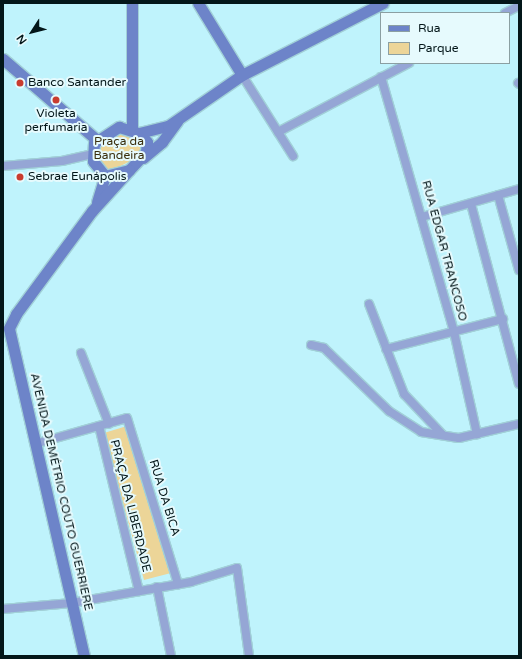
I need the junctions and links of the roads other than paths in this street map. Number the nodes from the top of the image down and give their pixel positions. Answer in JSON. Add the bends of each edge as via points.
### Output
{"nodes":[{"id":1,"x":132,"y":3,"type":"edge"},
{"id":2,"x":198,"y":3,"type":"edge"},
{"id":3,"x":383,"y":3,"type":"edge"},
{"id":4,"x":519,"y":6,"type":"edge"},
{"id":5,"x":507,"y":12,"type":"edge"},
{"id":6,"x":3,"y":59,"type":"edge"},
{"id":7,"x":406,"y":64,"type":"edge"},
{"id":8,"x":242,"y":75,"type":"junction"},
{"id":9,"x":381,"y":77,"type":"junction"},
{"id":10,"x":178,"y":121,"type":"junction"},
{"id":11,"x":136,"y":131,"type":"junction"},
{"id":12,"x":278,"y":132,"type":"junction"},
{"id":13,"x":97,"y":140,"type":"junction"},
{"id":14,"x":92,"y":154,"type":"junction"},
{"id":15,"x":293,"y":156,"type":"dead end"},
{"id":16,"x":142,"y":159,"type":"junction"},
{"id":17,"x":3,"y":166,"type":"edge"},
{"id":18,"x":129,"y":170,"type":"junction"},
{"id":19,"x":105,"y":176,"type":"junction"},
{"id":20,"x":519,"y":189,"type":"edge"},
{"id":21,"x":498,"y":195,"type":"junction"},
{"id":22,"x":471,"y":204,"type":"junction"},
{"id":23,"x":92,"y":211,"type":"junction"},
{"id":24,"x":422,"y":216,"type":"junction"},
{"id":25,"x":519,"y":270,"type":"edge"},
{"id":26,"x":368,"y":304,"type":"dead end"},
{"id":27,"x":502,"y":320,"type":"junction"},
{"id":28,"x":454,"y":332,"type":"junction"},
{"id":29,"x":5,"y":334,"type":"edge"},
{"id":30,"x":311,"y":345,"type":"dead end"},
{"id":31,"x":386,"y":349,"type":"junction"},
{"id":32,"x":81,"y":353,"type":"dead end"},
{"id":33,"x":519,"y":384,"type":"edge"},
{"id":34,"x":109,"y":424,"type":"junction"},
{"id":35,"x":519,"y":424,"type":"edge"},
{"id":36,"x":99,"y":426,"type":"junction"},
{"id":37,"x":442,"y":434,"type":"junction"},
{"id":38,"x":477,"y":434,"type":"junction"},
{"id":39,"x":38,"y":443,"type":"junction"},
{"id":40,"x":178,"y":584,"type":"junction"},
{"id":41,"x":157,"y":588,"type":"junction"},
{"id":42,"x":139,"y":591,"type":"junction"},
{"id":43,"x":72,"y":603,"type":"junction"},
{"id":44,"x":3,"y":609,"type":"edge"},
{"id":45,"x":84,"y":656,"type":"edge"},
{"id":46,"x":171,"y":656,"type":"edge"},
{"id":47,"x":249,"y":656,"type":"edge"}],
"edges":[{"from":1,"to":11,"type":"main road"},
{"from":2,"to":8,"type":"main road"},
{"from":3,"to":8,"type":"main road"},
{"from":4,"to":5,"type":"street"},
{"from":6,"to":13,"type":"main road"},
{"from":7,"to":9,"type":"street"},
{"from":8,"to":10,"type":"main road"},
{"from":8,"to":12,"type":"street"},
{"from":9,"to":12,"type":"street"},
{"from":9,"to":24,"type":"street","name":"RUA EDGAR TRANCOSO"},
{"from":10,"to":11,"type":"main road","via":[[160,130]]},
{"from":10,"to":16,"type":"main road","via":[[162,142]]},
{"from":11,"to":13,"type":"main road","via":[[113,129]]},
{"from":11,"to":16,"type":"main road","via":[[147,146]]},
{"from":12,"to":15,"type":"street"},
{"from":13,"to":14,"type":"main road"},
{"from":14,"to":17,"type":"street","via":[[62,161]]},
{"from":14,"to":19,"type":"main road","via":[[95,166]]},
{"from":16,"to":18,"type":"main road"},
{"from":18,"to":19,"type":"main road"},
{"from":18,"to":23,"type":"main road"},
{"from":19,"to":23,"type":"main road"},
{"from":20,"to":21,"type":"street"},
{"from":21,"to":22,"type":"street"},
{"from":21,"to":25,"type":"street"},
{"from":22,"to":24,"type":"street"},
{"from":22,"to":27,"type":"street"},
{"from":23,"to":29,"type":"main road","via":[[16,314]]},
{"from":24,"to":28,"type":"street","name":"RUA EDGAR TRANCOSO"},
{"from":26,"to":31,"type":"street"},
{"from":27,"to":28,"type":"street"},
{"from":27,"to":33,"type":"street"},
{"from":28,"to":31,"type":"street"},
{"from":28,"to":38,"type":"street","name":"RUA EDGAR TRANCOSO"},
{"from":29,"to":39,"type":"main road","name":"AVENIDA DEMÉTRIO COUTO GUERRIERE"},
{"from":30,"to":37,"type":"street","via":[[324,348],[401,420],[421,432]]},
{"from":31,"to":37,"type":"street","via":[[404,394]]},
{"from":32,"to":34,"type":"street"},
{"from":34,"to":36,"type":"street"},
{"from":34,"to":40,"type":"street","name":"RUA DA BICA","via":[[127,418]]},
{"from":35,"to":38,"type":"street"},
{"from":36,"to":39,"type":"street"},
{"from":36,"to":42,"type":"street","name":"PRAÇA DA LIBERDADE"},
{"from":37,"to":38,"type":"street","via":[[459,438]]},
{"from":39,"to":43,"type":"main road","name":"AVENIDA DEMÉTRIO COUTO GUERRIERE"},
{"from":40,"to":41,"type":"street"},
{"from":40,"to":47,"type":"street","via":[[237,568]]},
{"from":41,"to":42,"type":"street"},
{"from":41,"to":46,"type":"street"},
{"from":42,"to":43,"type":"street"},
{"from":43,"to":44,"type":"street"},
{"from":43,"to":45,"type":"main road","name":"AVENIDA DEMÉTRIO COUTO GUERRIERE"}]}
